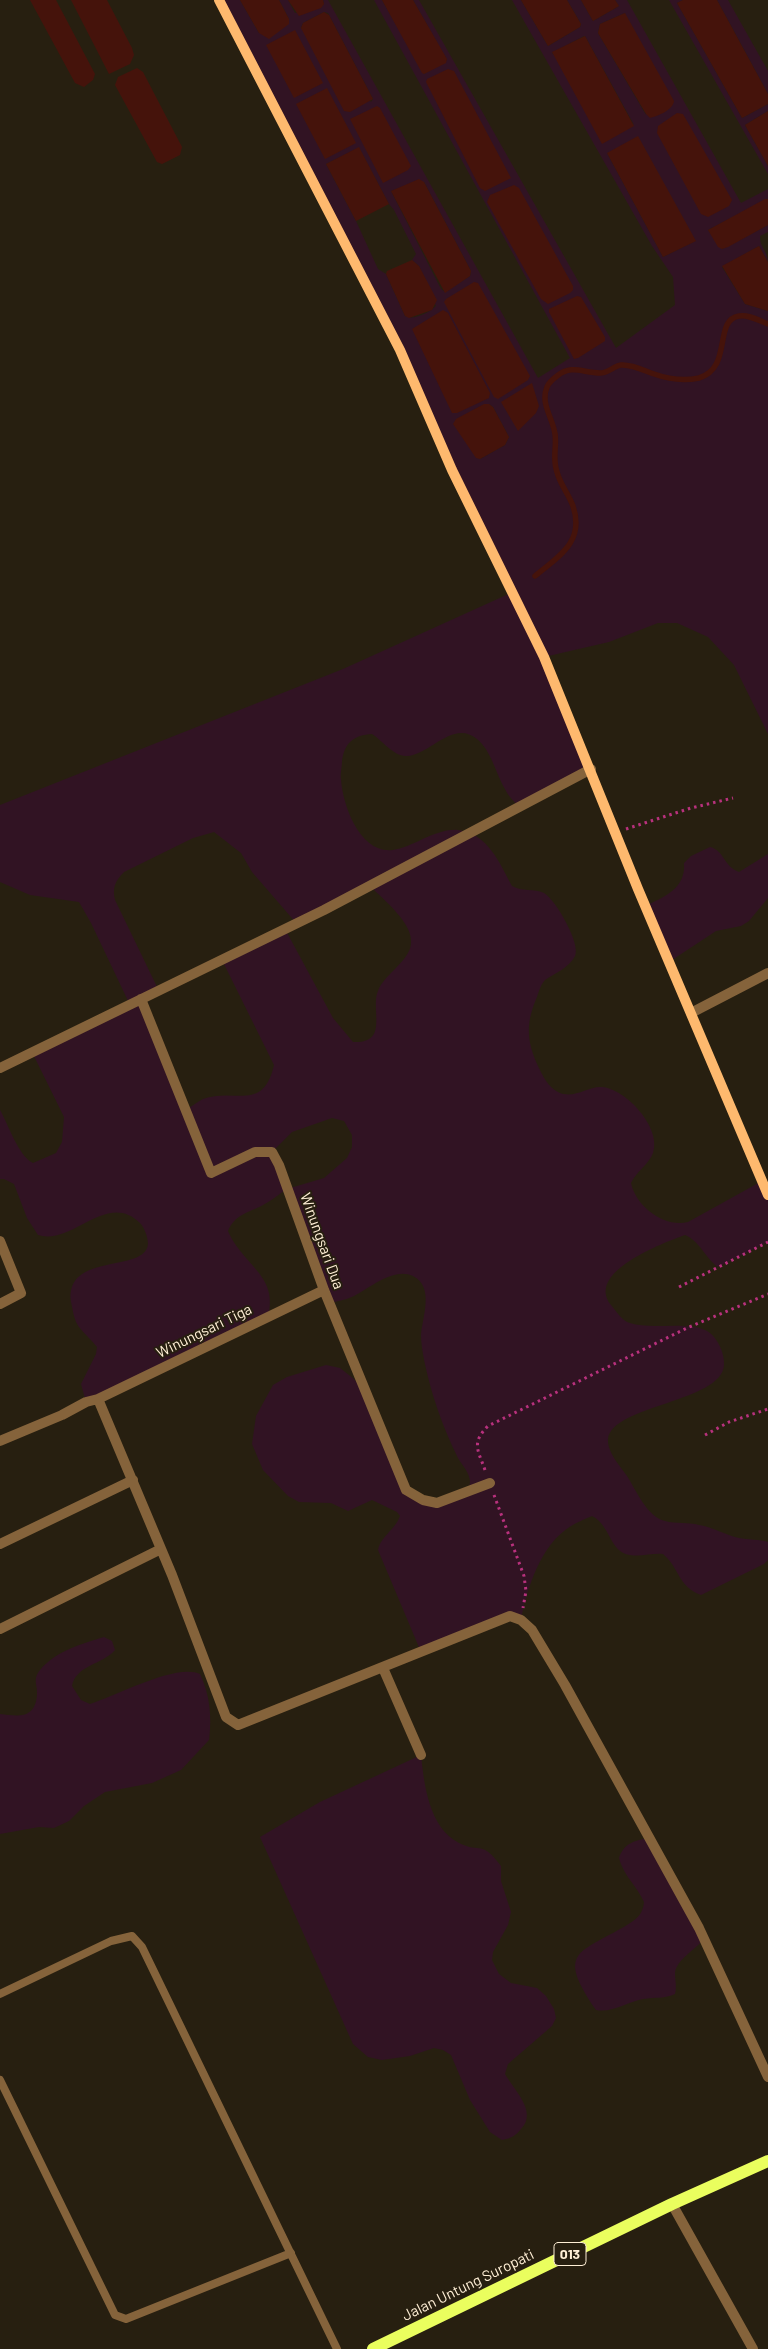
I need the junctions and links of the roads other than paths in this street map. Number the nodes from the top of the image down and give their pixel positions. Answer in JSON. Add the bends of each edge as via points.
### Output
{"nodes":[{"id":1,"x":219,"y":0,"type":"edge"},
{"id":2,"x":591,"y":769,"type":"junction"},
{"id":3,"x":768,"y":973,"type":"edge"},
{"id":4,"x":141,"y":999,"type":"junction"},
{"id":5,"x":691,"y":1013,"type":"junction"},
{"id":6,"x":0,"y":1068,"type":"edge"},
{"id":7,"x":768,"y":1195,"type":"edge"},
{"id":8,"x":0,"y":1241,"type":"edge"},
{"id":9,"x":324,"y":1290,"type":"junction"},
{"id":10,"x":0,"y":1304,"type":"edge"},
{"id":11,"x":98,"y":1399,"type":"junction"},
{"id":12,"x":0,"y":1441,"type":"edge"},
{"id":13,"x":133,"y":1480,"type":"junction"},
{"id":14,"x":490,"y":1483,"type":"road end"},
{"id":15,"x":0,"y":1544,"type":"edge"},
{"id":16,"x":161,"y":1549,"type":"junction"},
{"id":17,"x":0,"y":1629,"type":"edge"},
{"id":18,"x":383,"y":1668,"type":"junction"},
{"id":19,"x":421,"y":1755,"type":"dead end"},
{"id":20,"x":0,"y":1994,"type":"edge"},
{"id":21,"x":768,"y":2077,"type":"edge"},
{"id":22,"x":0,"y":2080,"type":"edge"},
{"id":23,"x":768,"y":2161,"type":"edge"},
{"id":24,"x":672,"y":2204,"type":"junction"},
{"id":25,"x":291,"y":2253,"type":"junction"},
{"id":26,"x":337,"y":2349,"type":"edge"},
{"id":27,"x":373,"y":2349,"type":"edge"},
{"id":28,"x":753,"y":2349,"type":"edge"}],
"edges":[{"from":1,"to":2,"type":"street","via":[[400,350],[452,470],[544,657]]},
{"from":2,"to":4,"type":"street","via":[[324,910]]},
{"from":2,"to":5,"type":"street"},
{"from":3,"to":5,"type":"street"},
{"from":4,"to":6,"type":"street"},
{"from":4,"to":9,"type":"street","name":"Winungsari Dua","via":[[211,1173],[255,1152],[272,1152]]},
{"from":5,"to":7,"type":"street"},
{"from":8,"to":10,"type":"street","via":[[21,1293]]},
{"from":9,"to":11,"type":"street","name":"Winungsari Tiga"},
{"from":9,"to":14,"type":"street","name":"Winungsari Dua","via":[[406,1490],[423,1500],[437,1503]]},
{"from":11,"to":12,"type":"street","name":"Winungsari Tiga"},
{"from":11,"to":13,"type":"street"},
{"from":13,"to":15,"type":"street"},
{"from":13,"to":16,"type":"street"},
{"from":16,"to":17,"type":"street"},
{"from":16,"to":18,"type":"street","via":[[226,1717],[238,1725]]},
{"from":18,"to":19,"type":"street"},
{"from":18,"to":21,"type":"street","via":[[510,1616],[532,1630],[699,1928]]},
{"from":20,"to":25,"type":"lane","via":[[111,1941],[132,1936],[142,1947]]},
{"from":22,"to":25,"type":"lane","via":[[115,2315],[126,2319]]},
{"from":23,"to":24,"type":"main road","name":"Jalan Untung Suropati","number":"013"},
{"from":24,"to":27,"type":"main road","name":"Jalan Untung Suropati","number":"013"},
{"from":24,"to":28,"type":"street"},
{"from":25,"to":26,"type":"lane"}]}
